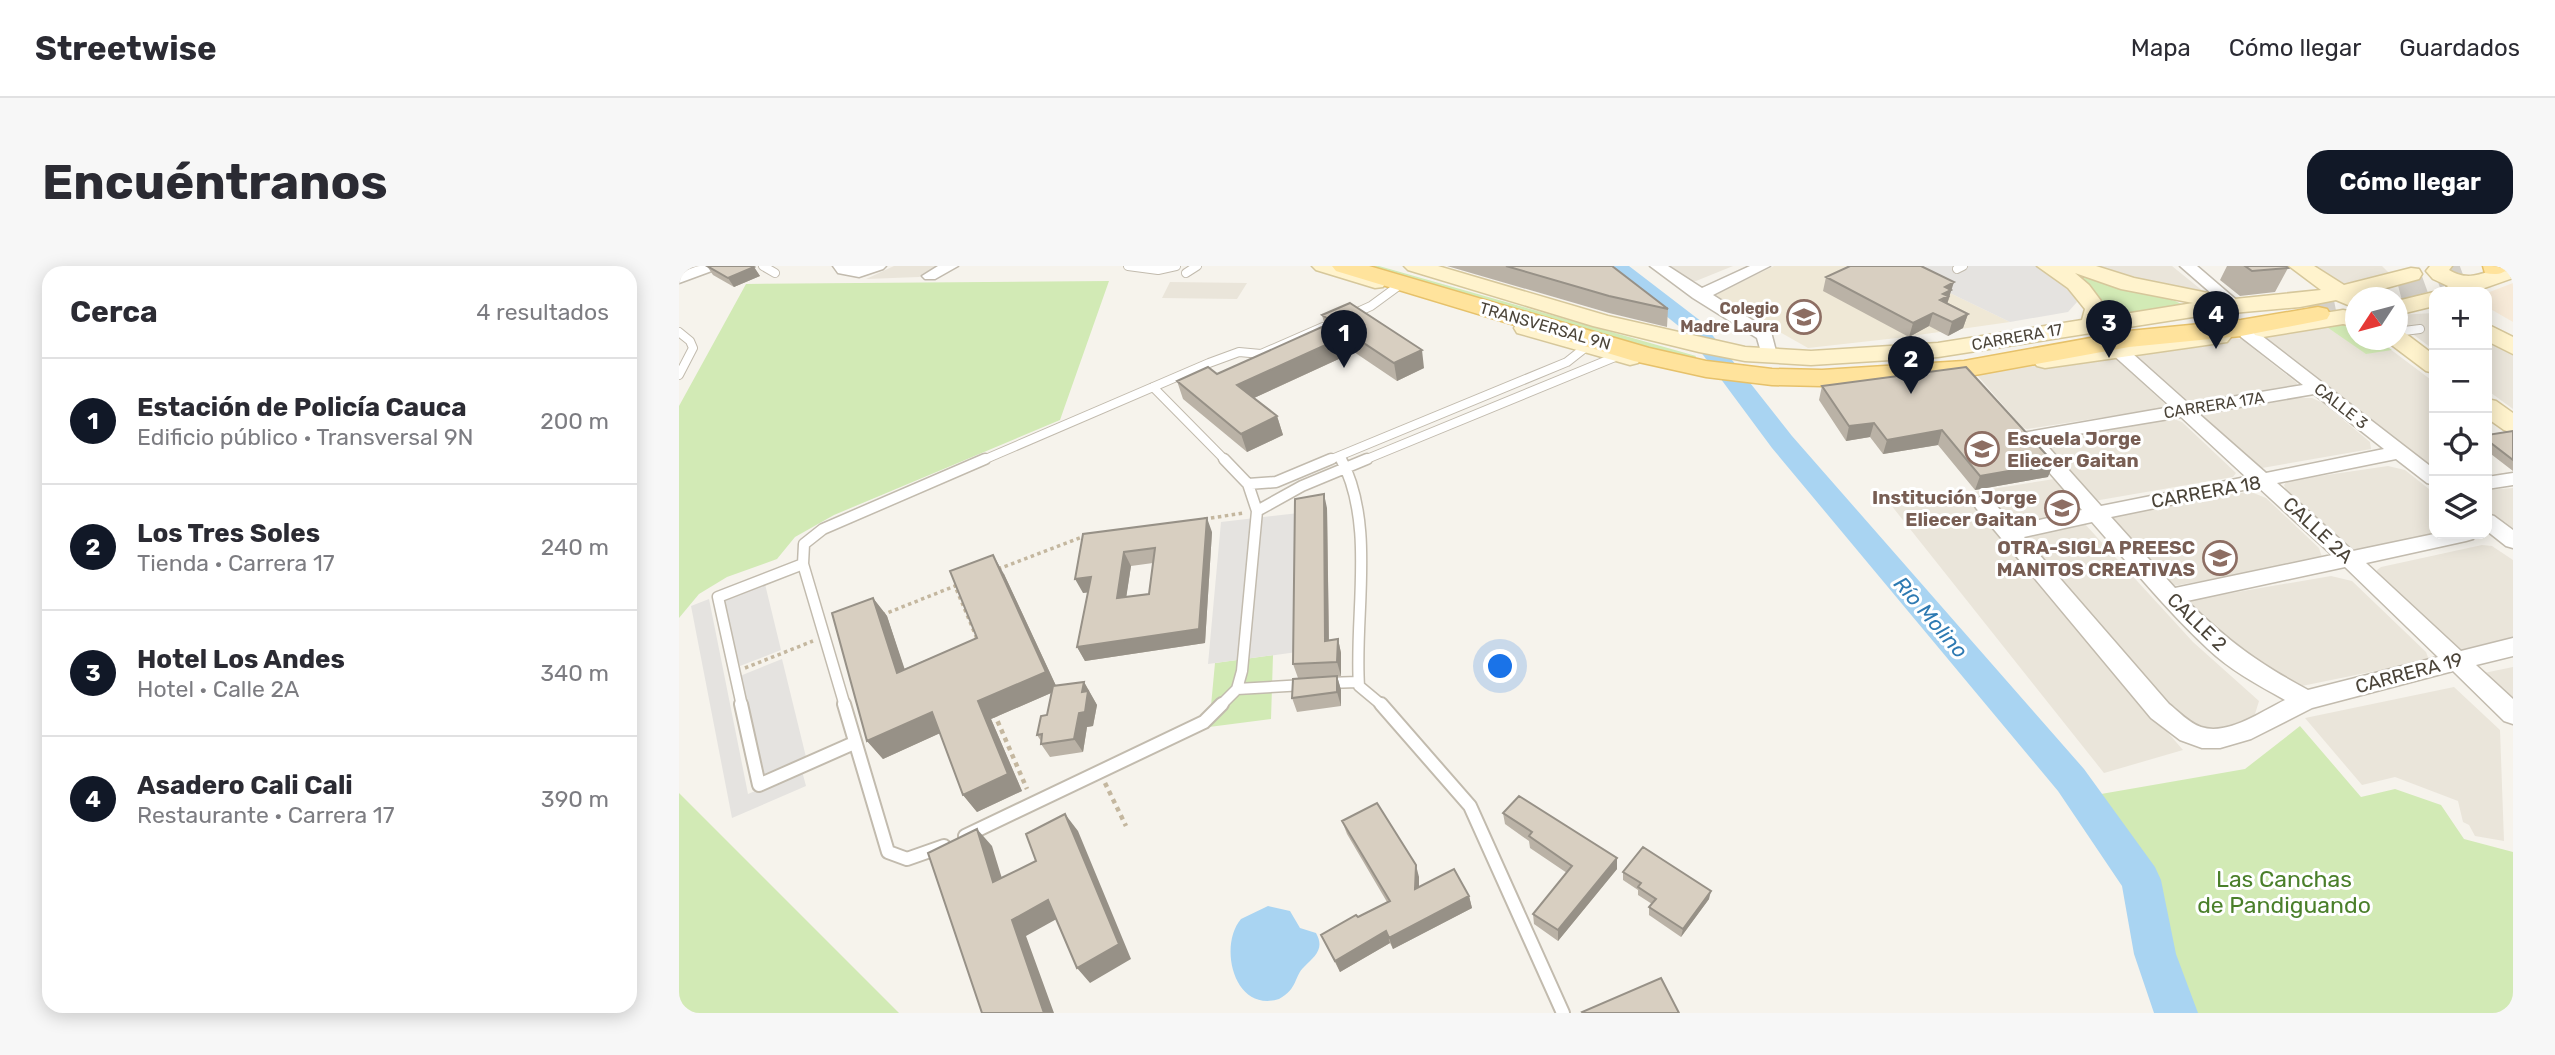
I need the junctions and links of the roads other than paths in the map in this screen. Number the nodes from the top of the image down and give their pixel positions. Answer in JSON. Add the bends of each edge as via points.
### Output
{"nodes":[{"id":1,"x":694,"y":266,"type":"edge"},
{"id":2,"x":712,"y":266,"type":"edge"},
{"id":3,"x":763,"y":266,"type":"edge"},
{"id":4,"x":841,"y":266,"type":"edge"},
{"id":5,"x":877,"y":266,"type":"edge"},
{"id":6,"x":950,"y":266,"type":"edge"},
{"id":7,"x":1128,"y":266,"type":"edge"},
{"id":8,"x":1176,"y":266,"type":"edge"},
{"id":9,"x":1197,"y":266,"type":"edge"},
{"id":10,"x":1323,"y":266,"type":"edge"},
{"id":11,"x":1344,"y":266,"type":"edge"},
{"id":12,"x":1658,"y":266,"type":"edge"},
{"id":13,"x":1762,"y":266,"type":"edge"},
{"id":14,"x":2048,"y":266,"type":"edge"},
{"id":15,"x":2188,"y":266,"type":"edge"},
{"id":16,"x":2300,"y":266,"type":"edge"},
{"id":17,"x":2441,"y":266,"type":"edge"},
{"id":18,"x":2078,"y":267,"type":"edge"},
{"id":19,"x":2501,"y":268,"type":"edge"},
{"id":20,"x":2407,"y":269,"type":"edge"},
{"id":21,"x":679,"y":272,"type":"edge"},
{"id":22,"x":775,"y":273,"type":"dead end"},
{"id":23,"x":1186,"y":273,"type":"dead end"},
{"id":24,"x":930,"y":276,"type":"dead end"},
{"id":25,"x":1402,"y":276,"type":"edge"},
{"id":26,"x":679,"y":278,"type":"edge"},
{"id":27,"x":2476,"y":283,"type":"junction"},
{"id":28,"x":2370,"y":287,"type":"edge"},
{"id":29,"x":2434,"y":287,"type":"edge"},
{"id":30,"x":2466,"y":287,"type":"edge"},
{"id":31,"x":1699,"y":295,"type":"junction"},
{"id":32,"x":2345,"y":296,"type":"edge"},
{"id":33,"x":2345,"y":299,"type":"edge"},
{"id":34,"x":2429,"y":300,"type":"edge"},
{"id":35,"x":2236,"y":305,"type":"junction"},
{"id":36,"x":2408,"y":306,"type":"edge"},
{"id":37,"x":2314,"y":310,"type":"junction"},
{"id":38,"x":1347,"y":317,"type":"edge"},
{"id":39,"x":2345,"y":317,"type":"edge"},
{"id":40,"x":1334,"y":322,"type":"edge"},
{"id":41,"x":2492,"y":322,"type":"edge"},
{"id":42,"x":2093,"y":324,"type":"junction"},
{"id":43,"x":679,"y":332,"type":"edge"},
{"id":44,"x":2247,"y":333,"type":"junction"},
{"id":45,"x":2408,"y":334,"type":"edge"},
{"id":46,"x":2492,"y":334,"type":"edge"},
{"id":47,"x":2513,"y":334,"type":"edge"},
{"id":48,"x":2408,"y":336,"type":"edge"},
{"id":49,"x":1586,"y":347,"type":"junction"},
{"id":50,"x":2513,"y":347,"type":"edge"},
{"id":51,"x":2118,"y":350,"type":"junction"},
{"id":52,"x":2429,"y":350,"type":"edge"},
{"id":53,"x":1620,"y":355,"type":"junction"},
{"id":54,"x":1769,"y":355,"type":"junction"},
{"id":55,"x":1703,"y":356,"type":"junction"},
{"id":56,"x":2429,"y":360,"type":"edge"},
{"id":57,"x":1745,"y":363,"type":"junction"},
{"id":58,"x":1964,"y":369,"type":"junction"},
{"id":59,"x":679,"y":375,"type":"edge"},
{"id":60,"x":1153,"y":387,"type":"junction"},
{"id":61,"x":1983,"y":388,"type":"edge"},
{"id":62,"x":2317,"y":388,"type":"junction"},
{"id":63,"x":2492,"y":398,"type":"edge"},
{"id":64,"x":2182,"y":410,"type":"junction"},
{"id":65,"x":2492,"y":410,"type":"edge"},
{"id":66,"x":2513,"y":413,"type":"edge"},
{"id":67,"x":2010,"y":418,"type":"edge"},
{"id":68,"x":2513,"y":425,"type":"edge"},
{"id":69,"x":2029,"y":437,"type":"junction"},
{"id":70,"x":2399,"y":452,"type":"junction"},
{"id":71,"x":1339,"y":456,"type":"junction"},
{"id":72,"x":1348,"y":467,"type":"junction"},
{"id":73,"x":2430,"y":476,"type":"edge"},
{"id":74,"x":2513,"y":479,"type":"edge"},
{"id":75,"x":2265,"y":481,"type":"junction"},
{"id":76,"x":2492,"y":482,"type":"edge"},
{"id":77,"x":1248,"y":484,"type":"junction"},
{"id":78,"x":1983,"y":503,"type":"dead end"},
{"id":79,"x":1257,"y":511,"type":"junction"},
{"id":80,"x":2094,"y":512,"type":"junction"},
{"id":81,"x":2492,"y":528,"type":"edge"},
{"id":82,"x":2008,"y":534,"type":"junction"},
{"id":83,"x":2444,"y":539,"type":"edge"},
{"id":84,"x":2513,"y":541,"type":"edge"},
{"id":85,"x":2350,"y":560,"type":"junction"},
{"id":86,"x":803,"y":564,"type":"junction"},
{"id":87,"x":2170,"y":597,"type":"junction"},
{"id":88,"x":2513,"y":647,"type":"edge"},
{"id":89,"x":2457,"y":661,"type":"junction"},
{"id":90,"x":1358,"y":682,"type":"junction"},
{"id":91,"x":1237,"y":689,"type":"junction"},
{"id":92,"x":2306,"y":700,"type":"junction"},
{"id":93,"x":2513,"y":714,"type":"edge"},
{"id":94,"x":855,"y":743,"type":"junction"},
{"id":95,"x":1563,"y":1013,"type":"edge"}],
"edges":[{"from":1,"to":21,"type":"street"},
{"from":2,"to":26,"type":"street"},
{"from":3,"to":22,"type":"lane"},
{"from":4,"to":5,"type":"street","via":[[855,272]]},
{"from":6,"to":24,"type":"street"},
{"from":7,"to":8,"type":"lane","via":[[1158,270]]},
{"from":9,"to":23,"type":"lane"},
{"from":10,"to":25,"type":"main road"},
{"from":11,"to":25,"type":"main road","name":"TRANSVERSAL 9N"},
{"from":12,"to":31,"type":"street"},
{"from":13,"to":31,"type":"street"},
{"from":14,"to":42,"type":"main road","via":[[2087,295],[2096,309]]},
{"from":15,"to":35,"type":"street"},
{"from":16,"to":32,"type":"main road"},
{"from":17,"to":20,"type":"main road","name":"CARRERA 17"},
{"from":17,"to":27,"type":"main road","via":[[2437,271],[2446,278]]},
{"from":18,"to":35,"type":"main road","via":[[2150,289]]},
{"from":19,"to":27,"type":"main road"},
{"from":20,"to":28,"type":"main road","name":"CARRERA 17"},
{"from":20,"to":29,"type":"main road"},
{"from":25,"to":38,"type":"lane","via":[[1372,310]]},
{"from":25,"to":49,"type":"main road"},
{"from":25,"to":55,"type":"main road","name":"TRANSVERSAL 9N","via":[[1514,299]]},
{"from":25,"to":55,"type":"main road","name":"TRANSVERSAL 9N","via":[[1643,355]]},
{"from":27,"to":30,"type":"main road"},
{"from":31,"to":54,"type":"street","via":[[1765,336]]},
{"from":33,"to":37,"type":"main road","name":"CARRERA 17"},
{"from":34,"to":36,"type":"main road"},
{"from":35,"to":37,"type":"main road","name":"CARRERA 17"},
{"from":35,"to":42,"type":"main road","name":"CARRERA 17"},
{"from":37,"to":39,"type":"main road"},
{"from":37,"to":44,"type":"main road"},
{"from":37,"to":57,"type":"main road","name":"CARRERA 17","via":[[2121,331],[1939,359],[1822,366]]},
{"from":37,"to":58,"type":"main road","name":"CARRERA 17","via":[[2241,328],[2130,340]]},
{"from":40,"to":60,"type":"lane","via":[[1261,354],[1231,353]]},
{"from":41,"to":47,"type":"main road"},
{"from":42,"to":54,"type":"main road","name":"CARRERA 17","via":[[1938,350],[1811,358]]},
{"from":43,"to":59,"type":"lane","via":[[693,348]]},
{"from":44,"to":51,"type":"main road"},
{"from":44,"to":62,"type":"street","name":"CALLE 3"},
{"from":45,"to":52,"type":"main road"},
{"from":46,"to":50,"type":"main road"},
{"from":48,"to":56,"type":"main road"},
{"from":49,"to":53,"type":"main road"},
{"from":49,"to":71,"type":"lane","via":[[1567,362]]},
{"from":51,"to":58,"type":"main road"},
{"from":51,"to":64,"type":"street","name":"CALLE 2A"},
{"from":53,"to":55,"type":"main road","via":[[1675,370]]},
{"from":53,"to":72,"type":"lane"},
{"from":54,"to":57,"type":"main road","name":"CARRERA 17"},
{"from":55,"to":57,"type":"main road","name":"TRANSVERSAL 9N"},
{"from":57,"to":58,"type":"main road","name":"CARRERA 17","via":[[1822,378]]},
{"from":58,"to":61,"type":"street"},
{"from":60,"to":77,"type":"lane"},
{"from":60,"to":86,"type":"lane","via":[[823,529],[804,544]]},
{"from":62,"to":64,"type":"street","name":"CARRERA 17A"},
{"from":62,"to":70,"type":"street","name":"CALLE 3"},
{"from":63,"to":66,"type":"main road"},
{"from":64,"to":69,"type":"street","name":"CARRERA 17A"},
{"from":64,"to":75,"type":"street","name":"CALLE 2A"},
{"from":65,"to":68,"type":"main road"},
{"from":67,"to":69,"type":"street","name":"CALLE 2"},
{"from":69,"to":80,"type":"street","name":"CALLE 2"},
{"from":70,"to":73,"type":"street","name":"CALLE 3"},
{"from":70,"to":75,"type":"street","name":"CARRERA 18"},
{"from":71,"to":72,"type":"lane"},
{"from":71,"to":77,"type":"lane","via":[[1276,482]]},
{"from":72,"to":79,"type":"lane"},
{"from":72,"to":90,"type":"lane","via":[[1359,503]]},
{"from":74,"to":76,"type":"street"},
{"from":75,"to":80,"type":"street","name":"CARRERA 18"},
{"from":75,"to":85,"type":"street","name":"CALLE 2A"},
{"from":77,"to":79,"type":"lane"},
{"from":78,"to":82,"type":"street"},
{"from":79,"to":91,"type":"lane"},
{"from":80,"to":82,"type":"street","name":"CARRERA 18"},
{"from":80,"to":87,"type":"street","name":"CALLE 2"},
{"from":81,"to":84,"type":"street"},
{"from":82,"to":92,"type":"street","name":"CARRERA 19","via":[[2160,710],[2189,733],[2220,738],[2242,732]]},
{"from":83,"to":85,"type":"street"},
{"from":85,"to":87,"type":"street"},
{"from":85,"to":89,"type":"street","name":"CALLE 2A"},
{"from":86,"to":94,"type":"lane"},
{"from":86,"to":94,"type":"lane","via":[[718,597],[759,785]]},
{"from":87,"to":92,"type":"street","name":"CALLE 2","via":[[2218,645]]},
{"from":88,"to":89,"type":"street","name":"CARRERA 19"},
{"from":89,"to":92,"type":"street","name":"CARRERA 19"},
{"from":89,"to":93,"type":"street","name":"CALLE 2A"},
{"from":90,"to":91,"type":"lane"},
{"from":90,"to":95,"type":"lane","via":[[1470,806]]},
{"from":91,"to":94,"type":"lane","via":[[1204,722],[936,850],[907,859],[888,852]]}]}
